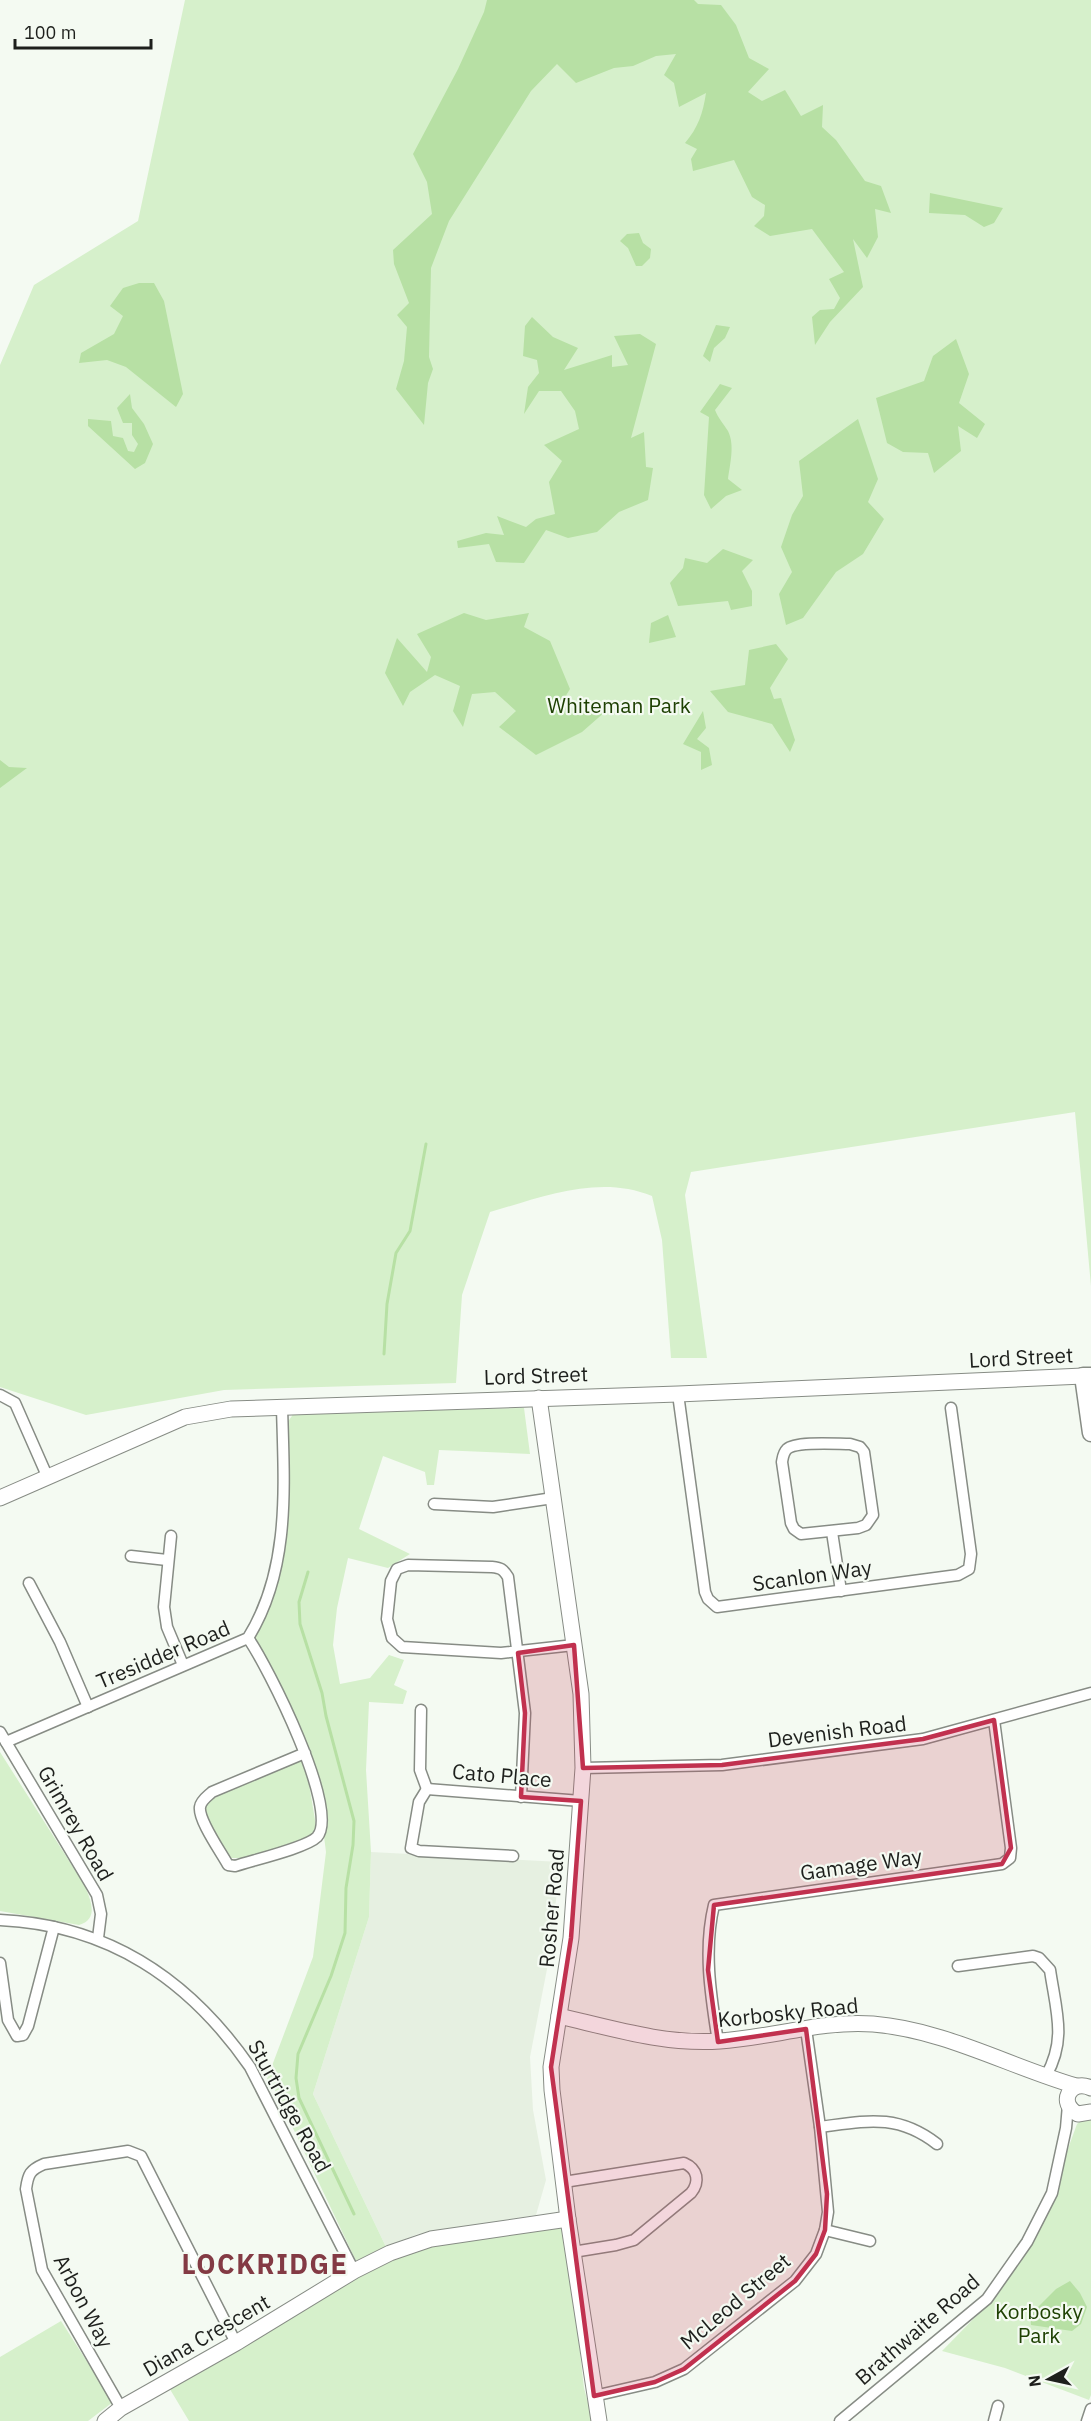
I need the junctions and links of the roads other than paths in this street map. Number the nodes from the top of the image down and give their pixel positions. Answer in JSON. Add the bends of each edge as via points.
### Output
{"nodes":[{"id":1,"x":1087,"y":1376,"type":"edge"},
{"id":2,"x":678,"y":1394,"type":"junction"},
{"id":3,"x":0,"y":1395,"type":"edge"},
{"id":4,"x":539,"y":1398,"type":"junction"},
{"id":5,"x":282,"y":1407,"type":"junction"},
{"id":6,"x":951,"y":1408,"type":"dead end"},
{"id":7,"x":1091,"y":1433,"type":"edge"},
{"id":8,"x":48,"y":1478,"type":"junction"},
{"id":9,"x":0,"y":1498,"type":"edge"},
{"id":10,"x":553,"y":1498,"type":"junction"},
{"id":11,"x":434,"y":1504,"type":"dead end"},
{"id":12,"x":832,"y":1532,"type":"junction"},
{"id":13,"x":171,"y":1536,"type":"dead end"},
{"id":14,"x":131,"y":1556,"type":"dead end"},
{"id":15,"x":167,"y":1560,"type":"junction"},
{"id":16,"x":29,"y":1583,"type":"dead end"},
{"id":17,"x":841,"y":1591,"type":"junction"},
{"id":18,"x":248,"y":1638,"type":"junction"},
{"id":19,"x":574,"y":1645,"type":"junction"},
{"id":20,"x":518,"y":1653,"type":"junction"},
{"id":21,"x":183,"y":1665,"type":"junction"},
{"id":22,"x":1091,"y":1693,"type":"edge"},
{"id":23,"x":88,"y":1707,"type":"junction"},
{"id":24,"x":421,"y":1710,"type":"dead end"},
{"id":25,"x":994,"y":1720,"type":"junction"},
{"id":26,"x":3,"y":1737,"type":"edge"},
{"id":27,"x":305,"y":1753,"type":"junction"},
{"id":28,"x":583,"y":1768,"type":"junction"},
{"id":29,"x":428,"y":1789,"type":"junction"},
{"id":30,"x":521,"y":1797,"type":"junction"},
{"id":31,"x":580,"y":1801,"type":"junction"},
{"id":32,"x":513,"y":1856,"type":"dead end"},
{"id":33,"x":0,"y":1920,"type":"edge"},
{"id":34,"x":54,"y":1928,"type":"junction"},
{"id":35,"x":98,"y":1938,"type":"junction"},
{"id":36,"x":0,"y":1963,"type":"edge"},
{"id":37,"x":958,"y":1966,"type":"dead end"},
{"id":38,"x":559,"y":2016,"type":"junction"},
{"id":39,"x":806,"y":2029,"type":"junction"},
{"id":40,"x":718,"y":2042,"type":"junction"},
{"id":41,"x":1049,"y":2077,"type":"junction"},
{"id":42,"x":1084,"y":2087,"type":"edge"},
{"id":43,"x":1076,"y":2108,"type":"edge"},
{"id":44,"x":820,"y":2127,"type":"junction"},
{"id":45,"x":937,"y":2144,"type":"dead end"},
{"id":46,"x":564,"y":2182,"type":"junction"},
{"id":47,"x":568,"y":2219,"type":"junction"},
{"id":48,"x":825,"y":2230,"type":"junction"},
{"id":49,"x":870,"y":2241,"type":"dead end"},
{"id":50,"x":573,"y":2252,"type":"junction"},
{"id":51,"x":354,"y":2271,"type":"junction"},
{"id":52,"x":236,"y":2343,"type":"junction"},
{"id":53,"x":594,"y":2396,"type":"junction"},
{"id":54,"x":998,"y":2406,"type":"dead end"},
{"id":55,"x":121,"y":2409,"type":"junction"},
{"id":56,"x":1091,"y":2409,"type":"edge"},
{"id":57,"x":105,"y":2421,"type":"edge"},
{"id":58,"x":599,"y":2421,"type":"edge"},
{"id":59,"x":840,"y":2421,"type":"edge"},
{"id":60,"x":994,"y":2421,"type":"edge"},
{"id":61,"x":1087,"y":2421,"type":"edge"}],
"edges":[{"from":1,"to":2,"type":"street","name":"Lord Street"},
{"from":1,"to":7,"type":"main road"},
{"from":2,"to":4,"type":"street","name":"Lord Street"},
{"from":2,"to":17,"type":"street","name":"Scanlon Way","via":[[708,1599],[717,1607],[724,1607]]},
{"from":3,"to":8,"type":"street","via":[[15,1403]]},
{"from":4,"to":5,"type":"street","name":"Lord Street"},
{"from":4,"to":10,"type":"street","name":"Rosher Road"},
{"from":5,"to":8,"type":"street","name":"Lord Street","via":[[231,1408],[185,1417]]},
{"from":5,"to":18,"type":"street","name":"Tresidder Road","via":[[284,1501],[279,1557],[261,1617]]},
{"from":6,"to":17,"type":"street","name":"Scanlon Way","via":[[971,1554],[969,1569],[958,1575]]},
{"from":8,"to":9,"type":"street","name":"Lord Street"},
{"from":10,"to":11,"type":"street","via":[[493,1507]]},
{"from":10,"to":19,"type":"street","name":"Rosher Road"},
{"from":12,"to":12,"type":"street","via":[[866,1526],[873,1515],[864,1452],[850,1444],[788,1447],[782,1462],[794,1529],[801,1534]]},
{"from":12,"to":17,"type":"street"},
{"from":13,"to":15,"type":"street"},
{"from":14,"to":15,"type":"street"},
{"from":15,"to":21,"type":"street","via":[[167,1627]]},
{"from":16,"to":23,"type":"street"},
{"from":18,"to":21,"type":"street","name":"Tresidder Road"},
{"from":18,"to":27,"type":"street","via":[[260,1654]]},
{"from":19,"to":20,"type":"street"},
{"from":19,"to":28,"type":"street","name":"Rosher Road","via":[[581,1694]]},
{"from":20,"to":20,"type":"street","via":[[508,1577],[501,1568],[408,1564],[393,1574],[388,1626],[392,1638],[402,1647]]},
{"from":20,"to":30,"type":"street","via":[[525,1713]]},
{"from":21,"to":23,"type":"street","name":"Tresidder Road"},
{"from":22,"to":25,"type":"street","name":"Devenish Road"},
{"from":23,"to":26,"type":"street","name":"Tresidder Road"},
{"from":24,"to":29,"type":"street","name":"Cato Place","via":[[420,1770]]},
{"from":25,"to":28,"type":"street","name":"Devenish Road","via":[[923,1739],[722,1765]]},
{"from":25,"to":40,"type":"street","name":"Gamage Way","via":[[1011,1848],[1008,1860],[1002,1864],[714,1905],[708,1970]]},
{"from":26,"to":35,"type":"street","name":"Grimrey Road","via":[[97,1895],[101,1914]]},
{"from":27,"to":27,"type":"street","via":[[320,1801],[323,1822],[318,1836],[307,1843],[228,1865],[201,1817],[203,1799]]},
{"from":28,"to":31,"type":"street","name":"Rosher Road"},
{"from":29,"to":30,"type":"street","name":"Cato Place"},
{"from":29,"to":32,"type":"street","via":[[419,1802],[411,1848]]},
{"from":30,"to":31,"type":"street","name":"Cato Place"},
{"from":31,"to":38,"type":"street","name":"Rosher Road","via":[[571,1938]]},
{"from":33,"to":34,"type":"street","name":"Sturtridge Road"},
{"from":34,"to":35,"type":"street","name":"Sturtridge Road"},
{"from":34,"to":36,"type":"street","via":[[23,2035],[17,2036],[8,2020]]},
{"from":35,"to":51,"type":"street","name":"Sturtridge Road","via":[[176,1984],[228,2036],[250,2067]]},
{"from":37,"to":41,"type":"street","via":[[1034,1956],[1046,1965],[1059,2035]]},
{"from":38,"to":40,"type":"street","name":"Korbosky Road","via":[[648,2037]]},
{"from":38,"to":46,"type":"street","name":"Rosher Road","via":[[551,2067]]},
{"from":39,"to":40,"type":"street","name":"Korbosky Road"},
{"from":39,"to":41,"type":"street","name":"Korbosky Road","via":[[847,2024],[901,2028],[961,2043]]},
{"from":39,"to":44,"type":"street","name":"McLeod Street"},
{"from":41,"to":42,"type":"street","name":"Korbosky Road"},
{"from":41,"to":43,"type":"street"},
{"from":42,"to":43,"type":"street","via":[[1069,2091]]},
{"from":43,"to":59,"type":"street","name":"Brathwaite Road","via":[[1066,2128],[1052,2193],[1040,2219],[987,2299]]},
{"from":44,"to":45,"type":"street","via":[[884,2121],[920,2130]]},
{"from":44,"to":48,"type":"street","name":"McLeod Street","via":[[828,2212]]},
{"from":46,"to":47,"type":"street","name":"Rosher Road"},
{"from":46,"to":50,"type":"street","via":[[684,2163],[694,2170],[697,2182],[691,2193],[634,2240]]},
{"from":47,"to":50,"type":"street","name":"Rosher Road"},
{"from":47,"to":51,"type":"street","name":"Diana Crescent","via":[[431,2239]]},
{"from":48,"to":49,"type":"street"},
{"from":48,"to":53,"type":"street","name":"McLeod Street","via":[[816,2254],[795,2281],[684,2369],[655,2382]]},
{"from":50,"to":53,"type":"street","name":"Rosher Road"},
{"from":51,"to":52,"type":"street","name":"Diana Crescent"},
{"from":52,"to":55,"type":"street","name":"Diana Crescent"},
{"from":52,"to":55,"type":"street","name":"Arbon Way","via":[[141,2156],[128,2151],[32,2169],[26,2189],[42,2270]]},
{"from":53,"to":58,"type":"street","name":"Rosher Road"},
{"from":54,"to":60,"type":"street"},
{"from":55,"to":57,"type":"street","name":"Diana Crescent"},
{"from":56,"to":61,"type":"street"}]}
